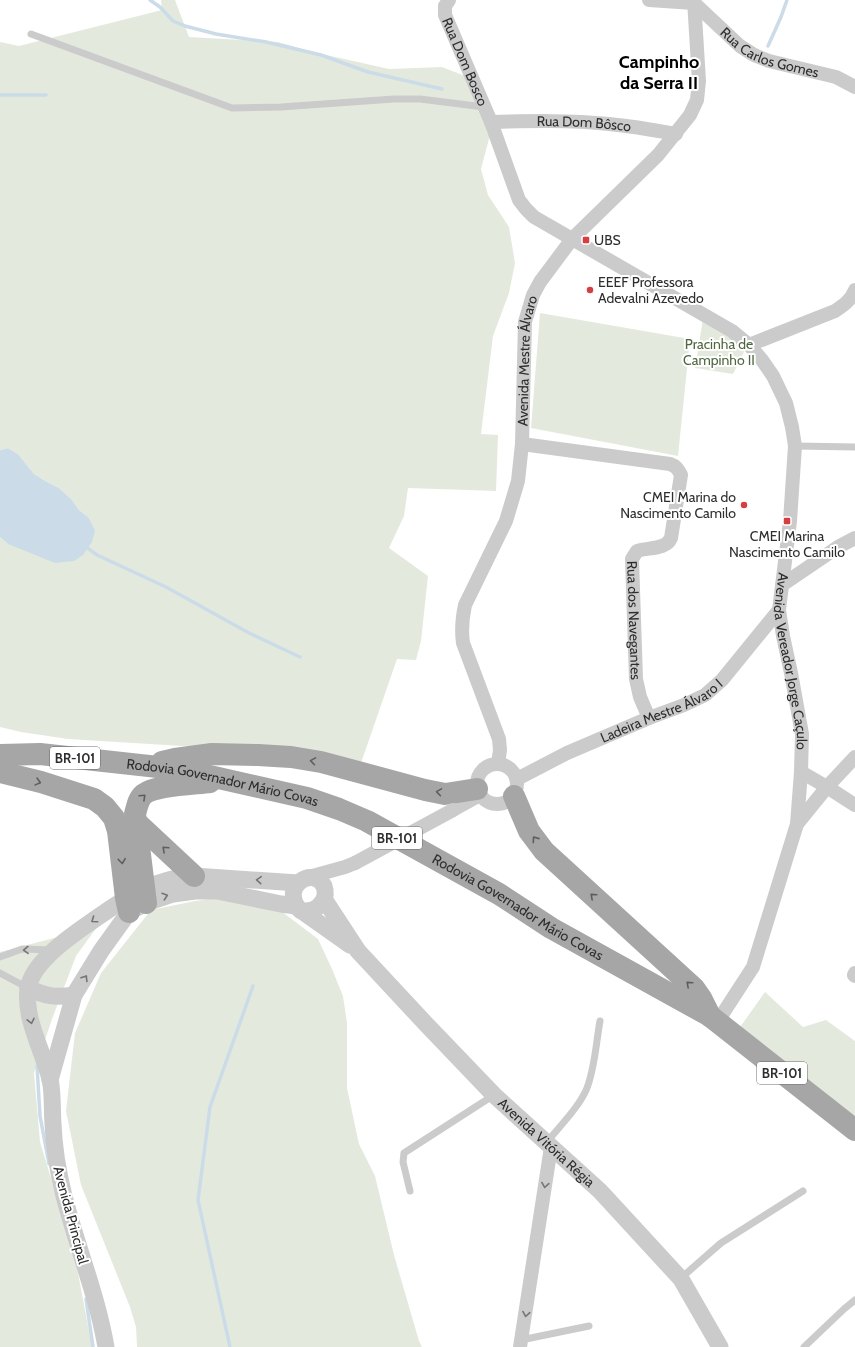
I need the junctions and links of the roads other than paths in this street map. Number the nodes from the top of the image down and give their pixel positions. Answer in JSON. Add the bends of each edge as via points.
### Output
{"nodes":[{"id":1,"x":448,"y":0,"type":"edge"},
{"id":2,"x":649,"y":0,"type":"edge"},
{"id":3,"x":694,"y":2,"type":"edge"},
{"id":4,"x":31,"y":34,"type":"dead end"},
{"id":5,"x":855,"y":87,"type":"edge"},
{"id":6,"x":485,"y":107,"type":"junction"},
{"id":7,"x":491,"y":122,"type":"junction"},
{"id":8,"x":676,"y":134,"type":"junction"},
{"id":9,"x":572,"y":239,"type":"junction"},
{"id":10,"x":854,"y":294,"type":"edge"},
{"id":11,"x":749,"y":345,"type":"junction"},
{"id":12,"x":522,"y":444,"type":"junction"},
{"id":13,"x":796,"y":446,"type":"junction"},
{"id":14,"x":855,"y":447,"type":"edge"},
{"id":15,"x":855,"y":538,"type":"edge"},
{"id":16,"x":782,"y":585,"type":"junction"},
{"id":17,"x":779,"y":610,"type":"junction"},
{"id":18,"x":648,"y":718,"type":"junction"},
{"id":19,"x":5,"y":752,"type":"edge"},
{"id":20,"x":855,"y":757,"type":"edge"},
{"id":21,"x":498,"y":764,"type":"junction"},
{"id":22,"x":149,"y":766,"type":"junction"},
{"id":23,"x":0,"y":772,"type":"edge"},
{"id":24,"x":801,"y":772,"type":"junction"},
{"id":25,"x":229,"y":780,"type":"junction"},
{"id":26,"x":828,"y":787,"type":"junction"},
{"id":27,"x":515,"y":788,"type":"junction"},
{"id":28,"x":478,"y":792,"type":"junction"},
{"id":29,"x":855,"y":805,"type":"edge"},
{"id":30,"x":135,"y":821,"type":"junction"},
{"id":31,"x":797,"y":824,"type":"junction"},
{"id":32,"x":350,"y":865,"type":"junction"},
{"id":33,"x":194,"y":876,"type":"junction"},
{"id":34,"x":301,"y":881,"type":"junction"},
{"id":35,"x":325,"y":895,"type":"junction"},
{"id":36,"x":136,"y":900,"type":"junction"},
{"id":37,"x":298,"y":908,"type":"junction"},
{"id":38,"x":54,"y":950,"type":"junction"},
{"id":39,"x":358,"y":950,"type":"junction"},
{"id":40,"x":0,"y":957,"type":"edge"},
{"id":41,"x":0,"y":973,"type":"edge"},
{"id":42,"x":28,"y":988,"type":"junction"},
{"id":43,"x":74,"y":995,"type":"junction"},
{"id":44,"x":714,"y":1019,"type":"junction"},
{"id":45,"x":600,"y":1021,"type":"dead end"},
{"id":46,"x":50,"y":1080,"type":"junction"},
{"id":47,"x":494,"y":1095,"type":"junction"},
{"id":48,"x":855,"y":1130,"type":"edge"},
{"id":49,"x":549,"y":1145,"type":"junction"},
{"id":50,"x":410,"y":1191,"type":"dead end"},
{"id":51,"x":803,"y":1191,"type":"dead end"},
{"id":52,"x":681,"y":1279,"type":"junction"},
{"id":53,"x":855,"y":1300,"type":"edge"},
{"id":54,"x":588,"y":1326,"type":"dead end"},
{"id":55,"x":521,"y":1344,"type":"edge"},
{"id":56,"x":106,"y":1347,"type":"edge"},
{"id":57,"x":720,"y":1347,"type":"edge"},
{"id":58,"x":804,"y":1347,"type":"edge"}],
"edges":[{"from":1,"to":6,"type":"street","name":"Rua Dom Bosco","via":[[445,15]]},
{"from":2,"to":3,"type":"street"},
{"from":3,"to":5,"type":"street","name":"Rua Carlos Gomes","via":[[740,46],[754,55],[836,77]]},
{"from":3,"to":8,"type":"street","name":"Avenida Mestre Álvaro","via":[[699,68],[697,100],[690,116]]},
{"from":4,"to":6,"type":"lane","via":[[232,108],[394,99],[420,99]]},
{"from":6,"to":7,"type":"street","name":"Rua Dom Bosco"},
{"from":7,"to":8,"type":"street","name":"Rua Dom Bôsco","via":[[588,122]]},
{"from":7,"to":9,"type":"street","via":[[519,200],[534,217]]},
{"from":8,"to":9,"type":"street","name":"Avenida Mestre Álvaro"},
{"from":9,"to":11,"type":"street","name":"Avenida Vereador Jorge Caçulo","via":[[732,331]]},
{"from":9,"to":12,"type":"street","name":"Avenida Mestre Álvaro","via":[[540,282],[529,307],[526,322]]},
{"from":10,"to":11,"type":"street","via":[[846,304],[835,311]]},
{"from":11,"to":13,"type":"street","name":"Avenida Vereador Jorge Caçulo","via":[[773,376],[786,403]]},
{"from":12,"to":18,"type":"street","name":"Rua dos Navegantes","via":[[670,464],[678,469],[680,475],[670,542],[663,546],[637,551],[632,558],[636,679]]},
{"from":12,"to":21,"type":"street","name":"Avenida Mestre Álvaro","via":[[513,502],[465,605],[461,630],[463,643],[499,739]]},
{"from":13,"to":14,"type":"lane"},
{"from":13,"to":16,"type":"street","name":"Avenida Vereador Jorge Caçulo"},
{"from":15,"to":16,"type":"street"},
{"from":16,"to":17,"type":"street","name":"Avenida Vereador Jorge Caçulo"},
{"from":17,"to":18,"type":"street","name":"Ladeira Mestre Álvaro I","via":[[722,680],[705,695]]},
{"from":17,"to":24,"type":"street","name":"Avenida Vereador Jorge Caçulo","via":[[802,734]]},
{"from":18,"to":27,"type":"street","name":"Ladeira Mestre Álvaro I","via":[[567,753]]},
{"from":19,"to":22,"type":"main road","name":"Rodovia Governador Mário Covas","number":"BR-101"},
{"from":20,"to":26,"type":"street"},
{"from":21,"to":27,"type":"street","via":[[514,773]]},
{"from":21,"to":28,"type":"street","via":[[491,765],[480,773]]},
{"from":22,"to":25,"type":"main road","name":"Rodovia Governador Mário Covas","number":"BR-101"},
{"from":28,"to":22,"type":"main road","one_way":true,"via":[[445,794],[321,762],[277,756],[212,754],[175,759]]},
{"from":23,"to":36,"type":"main road","one_way":true,"via":[[94,799],[106,807],[114,818]]},
{"from":24,"to":26,"type":"street"},
{"from":24,"to":31,"type":"street","name":"Avenida Vereador Jorge Caçulo"},
{"from":30,"to":25,"type":"main road","one_way":true,"via":[[134,814],[138,802],[145,794],[159,788]]},
{"from":25,"to":44,"type":"main road","name":"Rodovia Governador Mário Covas","number":"BR-101","via":[[307,798],[367,821],[499,894],[550,928]]},
{"from":26,"to":29,"type":"street"},
{"from":26,"to":31,"type":"street"},
{"from":27,"to":28,"type":"street","via":[[506,802],[494,804],[488,803]]},
{"from":44,"to":27,"type":"main road","one_way":true,"via":[[694,988],[544,852],[530,831]]},
{"from":28,"to":32,"type":"street","bridge":true,"via":[[453,810]]},
{"from":33,"to":30,"type":"main road","one_way":true},
{"from":30,"to":36,"type":"main road"},
{"from":31,"to":44,"type":"street","name":"Avenida Vereador Jorge Caçulo","via":[[753,967],[737,992]]},
{"from":32,"to":34,"type":"street"},
{"from":32,"to":35,"type":"street"},
{"from":34,"to":33,"type":"street","one_way":true},
{"from":33,"to":36,"type":"street","via":[[174,878]]},
{"from":34,"to":35,"type":"street","via":[[312,878],[318,880],[323,885]]},
{"from":34,"to":37,"type":"street","via":[[294,890],[293,898]]},
{"from":35,"to":37,"type":"street","via":[[312,911]]},
{"from":35,"to":39,"type":"street","name":"Avenida Vitória Régia"},
{"from":36,"to":37,"type":"street","one_way":true,"via":[[195,891],[217,891]]},
{"from":36,"to":38,"type":"street","name":"Avenida Principal","one_way":true,"via":[[86,926]]},
{"from":43,"to":36,"type":"street","name":"Avenida Principal","one_way":true},
{"from":37,"to":39,"type":"street","name":"Avenida Vitória Régia"},
{"from":38,"to":40,"type":"lane","one_way":true,"via":[[22,949]]},
{"from":38,"to":42,"type":"street","name":"Avenida Principal","via":[[41,963]]},
{"from":39,"to":47,"type":"street","name":"Avenida Vitória Régia"},
{"from":41,"to":42,"type":"lane"},
{"from":42,"to":43,"type":"street","via":[[42,995],[54,997]]},
{"from":42,"to":46,"type":"street","name":"Avenida Principal","one_way":true,"via":[[28,1008],[35,1039]]},
{"from":43,"to":46,"type":"street","name":"Avenida Principal"},
{"from":44,"to":48,"type":"main road","name":"Rodovia Governador Mário Covas","number":"BR-101"},
{"from":45,"to":49,"type":"lane","via":[[587,1089]]},
{"from":46,"to":56,"type":"street","name":"Avenida Principal","via":[[54,1146],[61,1184],[102,1324]]},
{"from":47,"to":49,"type":"street","name":"Avenida Vitória Régia"},
{"from":47,"to":50,"type":"lane","via":[[404,1153],[403,1162]]},
{"from":49,"to":52,"type":"street","name":"Avenida Vitória Régia","via":[[600,1191]]},
{"from":49,"to":55,"type":"street","one_way":true},
{"from":51,"to":52,"type":"lane","via":[[721,1243]]},
{"from":52,"to":57,"type":"street","name":"Avenida Vitória Régia"},
{"from":53,"to":58,"type":"lane"},
{"from":54,"to":55,"type":"lane"}]}
